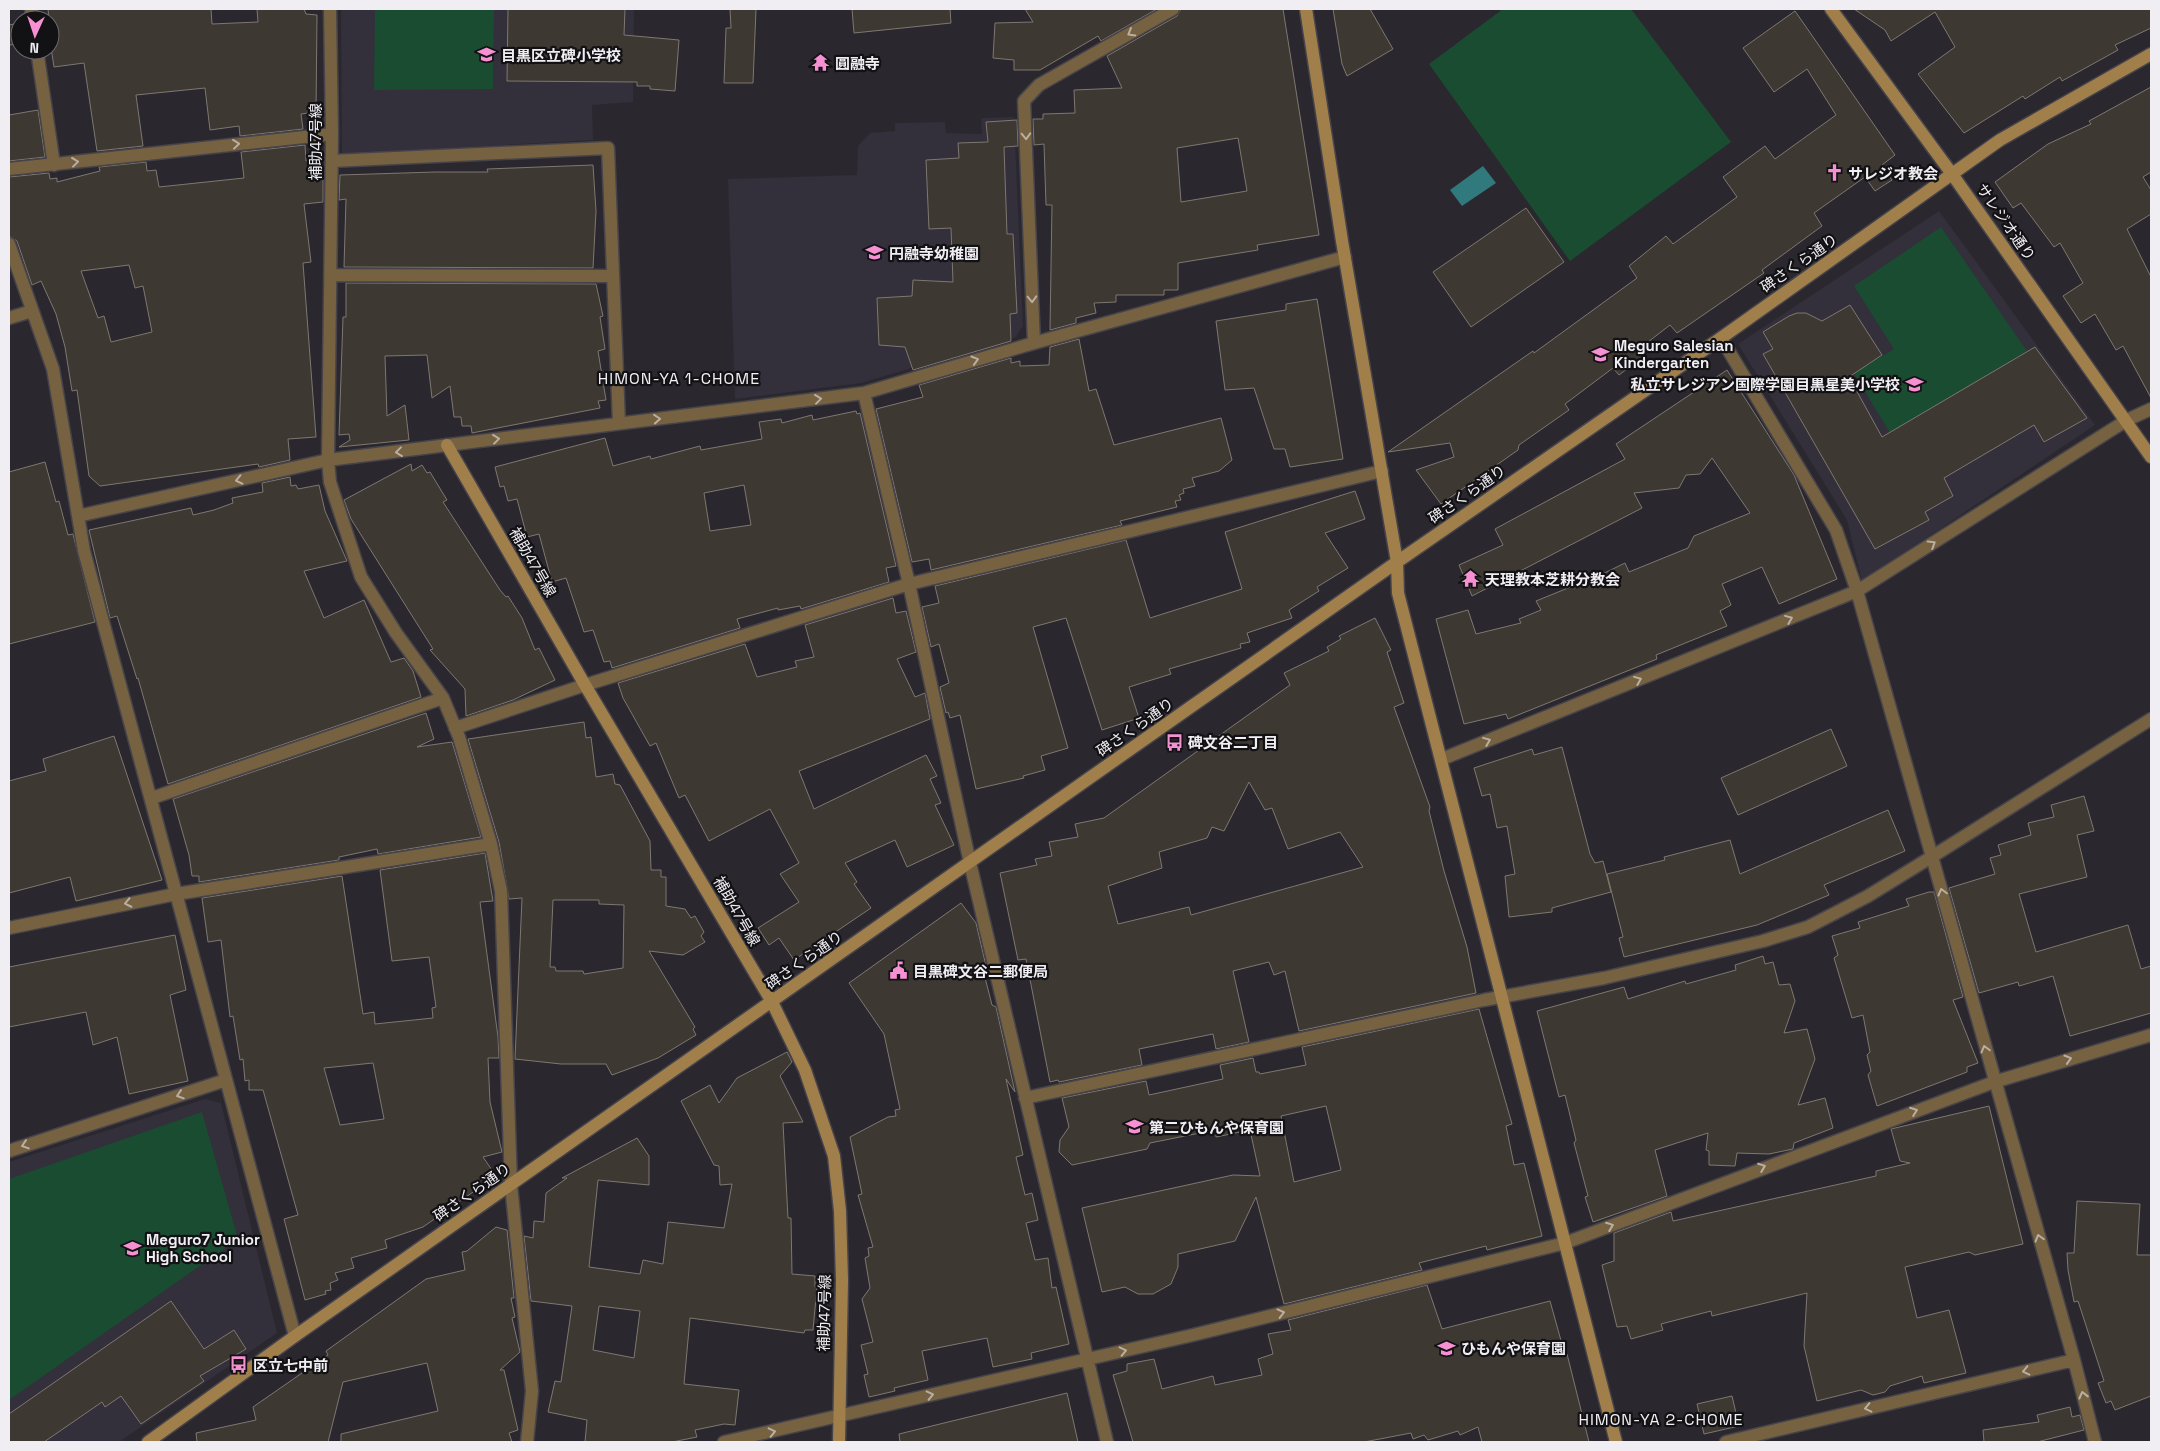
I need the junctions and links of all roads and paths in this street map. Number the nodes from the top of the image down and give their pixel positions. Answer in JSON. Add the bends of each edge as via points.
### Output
{"nodes":[{"id":1,"x":330,"y":9,"type":"edge"},
{"id":2,"x":1173,"y":9,"type":"edge"},
{"id":3,"x":1306,"y":9,"type":"edge"},
{"id":4,"x":1831,"y":9,"type":"edge"},
{"id":5,"x":2151,"y":54,"type":"edge"},
{"id":6,"x":38,"y":60,"type":"edge"},
{"id":7,"x":332,"y":134,"type":"junction"},
{"id":8,"x":332,"y":161,"type":"junction"},
{"id":9,"x":54,"y":165,"type":"junction"},
{"id":10,"x":9,"y":170,"type":"edge"},
{"id":11,"x":1952,"y":174,"type":"junction"},
{"id":12,"x":9,"y":244,"type":"edge"},
{"id":13,"x":1345,"y":257,"type":"junction"},
{"id":14,"x":331,"y":276,"type":"junction"},
{"id":15,"x":613,"y":276,"type":"junction"},
{"id":16,"x":32,"y":311,"type":"junction"},
{"id":17,"x":9,"y":318,"type":"edge"},
{"id":18,"x":1721,"y":338,"type":"junction"},
{"id":19,"x":1034,"y":343,"type":"junction"},
{"id":20,"x":864,"y":393,"type":"junction"},
{"id":21,"x":2151,"y":408,"type":"edge"},
{"id":22,"x":2127,"y":420,"type":"junction"},
{"id":23,"x":619,"y":422,"type":"junction"},
{"id":24,"x":447,"y":445,"type":"junction"},
{"id":25,"x":2151,"y":457,"type":"edge"},
{"id":26,"x":328,"y":460,"type":"junction"},
{"id":27,"x":1382,"y":471,"type":"junction"},
{"id":28,"x":78,"y":516,"type":"junction"},
{"id":29,"x":1397,"y":562,"type":"junction"},
{"id":30,"x":909,"y":584,"type":"junction"},
{"id":31,"x":1857,"y":591,"type":"junction"},
{"id":32,"x":585,"y":685,"type":"junction"},
{"id":33,"x":444,"y":698,"type":"junction"},
{"id":34,"x":2151,"y":719,"type":"edge"},
{"id":35,"x":455,"y":728,"type":"junction"},
{"id":36,"x":1442,"y":758,"type":"junction"},
{"id":37,"x":152,"y":798,"type":"junction"},
{"id":38,"x":491,"y":844,"type":"junction"},
{"id":39,"x":1933,"y":856,"type":"junction"},
{"id":40,"x":970,"y":863,"type":"junction"},
{"id":41,"x":176,"y":894,"type":"junction"},
{"id":42,"x":9,"y":928,"type":"edge"},
{"id":43,"x":1503,"y":997,"type":"junction"},
{"id":44,"x":772,"y":1002,"type":"junction"},
{"id":45,"x":2151,"y":1034,"type":"edge"},
{"id":46,"x":226,"y":1080,"type":"junction"},
{"id":47,"x":1994,"y":1082,"type":"junction"},
{"id":48,"x":1025,"y":1098,"type":"junction"},
{"id":49,"x":9,"y":1150,"type":"edge"},
{"id":50,"x":510,"y":1185,"type":"junction"},
{"id":51,"x":1565,"y":1243,"type":"junction"},
{"id":52,"x":295,"y":1336,"type":"junction"},
{"id":53,"x":1088,"y":1359,"type":"junction"},
{"id":54,"x":2074,"y":1360,"type":"junction"},
{"id":55,"x":838,"y":1417,"type":"junction"},
{"id":56,"x":148,"y":1442,"type":"edge"},
{"id":57,"x":527,"y":1442,"type":"edge"},
{"id":58,"x":724,"y":1442,"type":"edge"},
{"id":59,"x":839,"y":1442,"type":"edge"},
{"id":60,"x":1107,"y":1442,"type":"edge"},
{"id":61,"x":1616,"y":1442,"type":"edge"},
{"id":62,"x":1726,"y":1442,"type":"edge"},
{"id":63,"x":2095,"y":1442,"type":"edge"}],
"edges":[{"from":1,"to":7,"type":"street","name":"補助47号線"},
{"from":2,"to":19,"type":"street","one_way":true,"via":[[1039,85],[1024,101]]},
{"from":3,"to":13,"type":"street"},
{"from":4,"to":11,"type":"street","name":"サレジオ通り"},
{"from":5,"to":11,"type":"street","name":"碑さくら通り","via":[[2000,140]]},
{"from":6,"to":9,"type":"street"},
{"from":7,"to":8,"type":"street","name":"補助47号線"},
{"from":9,"to":7,"type":"street","one_way":true},
{"from":8,"to":14,"type":"street","name":"補助47号線"},
{"from":8,"to":15,"type":"street","via":[[608,148]]},
{"from":9,"to":10,"type":"street"},
{"from":11,"to":18,"type":"street","name":"碑さくら通り"},
{"from":11,"to":22,"type":"street","name":"サレジオ通り"},
{"from":12,"to":16,"type":"street"},
{"from":13,"to":19,"type":"street"},
{"from":13,"to":27,"type":"street"},
{"from":14,"to":15,"type":"street"},
{"from":14,"to":26,"type":"street","name":"補助47号線"},
{"from":15,"to":23,"type":"street"},
{"from":16,"to":17,"type":"street"},
{"from":16,"to":28,"type":"street","via":[[53,369]]},
{"from":18,"to":29,"type":"street","name":"碑さくら通り"},
{"from":18,"to":31,"type":"street","via":[[1836,530]]},
{"from":20,"to":19,"type":"street","one_way":true},
{"from":23,"to":20,"type":"street","one_way":true},
{"from":20,"to":30,"type":"street"},
{"from":21,"to":22,"type":"street"},
{"from":22,"to":25,"type":"street","name":"サレジオ通り"},
{"from":31,"to":22,"type":"street","one_way":true},
{"from":24,"to":23,"type":"street","one_way":true},
{"from":24,"to":26,"type":"street","one_way":true},
{"from":24,"to":32,"type":"street","name":"補助47号線"},
{"from":26,"to":28,"type":"street","one_way":true},
{"from":26,"to":33,"type":"street","name":"補助47号線","via":[[330,482],[361,577],[396,633]]},
{"from":27,"to":29,"type":"street"},
{"from":27,"to":30,"type":"street"},
{"from":28,"to":37,"type":"street","via":[[84,551]]},
{"from":29,"to":36,"type":"street","via":[[1398,593]]},
{"from":29,"to":40,"type":"street","name":"碑さくら通り"},
{"from":30,"to":32,"type":"street"},
{"from":30,"to":40,"type":"street"},
{"from":36,"to":31,"type":"street","one_way":true},
{"from":31,"to":39,"type":"street"},
{"from":32,"to":35,"type":"street"},
{"from":32,"to":44,"type":"street","name":"補助47号線"},
{"from":33,"to":35,"type":"street","name":"補助47号線"},
{"from":33,"to":37,"type":"street"},
{"from":34,"to":39,"type":"street"},
{"from":35,"to":38,"type":"street","name":"補助47号線"},
{"from":36,"to":43,"type":"street"},
{"from":37,"to":41,"type":"street"},
{"from":38,"to":41,"type":"street"},
{"from":38,"to":50,"type":"street","name":"補助47号線","via":[[501,891]]},
{"from":39,"to":43,"type":"street","via":[[1868,896],[1808,927],[1763,941],[1604,978]]},
{"from":47,"to":39,"type":"street","one_way":true},
{"from":40,"to":44,"type":"street","name":"碑さくら通り"},
{"from":40,"to":48,"type":"street"},
{"from":41,"to":42,"type":"street","one_way":true},
{"from":41,"to":46,"type":"street"},
{"from":43,"to":48,"type":"street"},
{"from":43,"to":51,"type":"street"},
{"from":44,"to":50,"type":"street","name":"碑さくら通り"},
{"from":44,"to":55,"type":"street","name":"補助47号線","via":[[805,1070],[834,1156],[842,1280]]},
{"from":47,"to":45,"type":"street","one_way":true},
{"from":46,"to":49,"type":"street","one_way":true},
{"from":46,"to":52,"type":"street"},
{"from":51,"to":47,"type":"street","one_way":true},
{"from":54,"to":47,"type":"street","one_way":true},
{"from":48,"to":53,"type":"street"},
{"from":50,"to":52,"type":"street","name":"碑さくら通り"},
{"from":50,"to":57,"type":"street","name":"補助47号線","via":[[532,1391]]},
{"from":53,"to":51,"type":"street","one_way":true},
{"from":51,"to":61,"type":"street"},
{"from":52,"to":56,"type":"street","name":"碑さくら通り"},
{"from":55,"to":53,"type":"street","one_way":true},
{"from":53,"to":60,"type":"street"},
{"from":54,"to":62,"type":"street","one_way":true},
{"from":63,"to":54,"type":"street","one_way":true},
{"from":58,"to":55,"type":"street","one_way":true},
{"from":55,"to":59,"type":"street","name":"補助47号線"}]}
